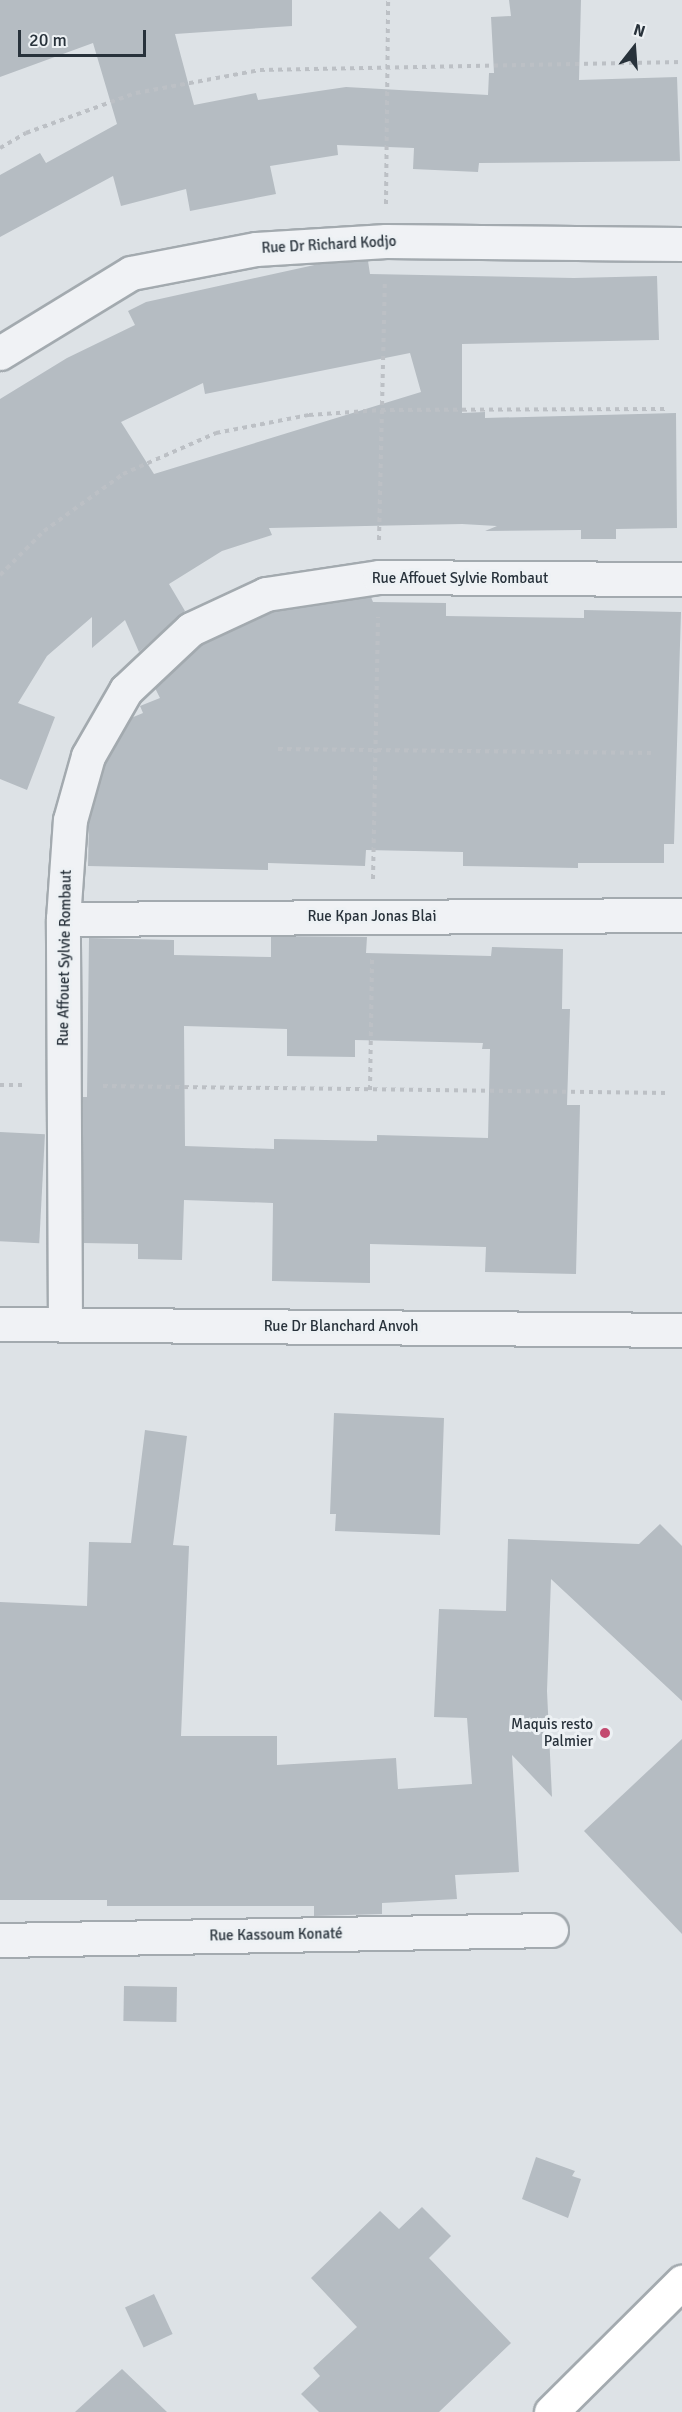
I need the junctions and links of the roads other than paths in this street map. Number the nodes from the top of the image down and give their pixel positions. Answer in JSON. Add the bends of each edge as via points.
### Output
{"nodes":[{"id":1,"x":682,"y":244,"type":"edge"},
{"id":2,"x":0,"y":353,"type":"edge"},
{"id":3,"x":682,"y":579,"type":"edge"},
{"id":4,"x":682,"y":915,"type":"edge"},
{"id":5,"x":63,"y":920,"type":"junction"},
{"id":6,"x":0,"y":1324,"type":"edge"},
{"id":7,"x":65,"y":1325,"type":"junction"},
{"id":8,"x":682,"y":1330,"type":"edge"},
{"id":9,"x":551,"y":1930,"type":"dead end"},
{"id":10,"x":0,"y":1940,"type":"edge"},
{"id":11,"x":682,"y":2282,"type":"edge"},
{"id":12,"x":551,"y":2412,"type":"edge"}],
"edges":[{"from":1,"to":2,"type":"street","name":"Rue Dr Richard Kodjo","via":[[386,241],[256,249],[131,273]]},
{"from":3,"to":5,"type":"street","name":"Rue Affouet Sylvie Rombaut","via":[[378,578],[266,594],[190,629],[126,690],[88,756],[70,819]]},
{"from":4,"to":5,"type":"street","name":"Rue Kpan Jonas Blai"},
{"from":5,"to":7,"type":"street","name":"Rue Affouet Sylvie Rombaut"},
{"from":6,"to":7,"type":"street","name":"Rue Dr Blanchard Anvoh"},
{"from":7,"to":8,"type":"street","name":"Rue Dr Blanchard Anvoh"},
{"from":9,"to":10,"type":"street","name":"Rue Kassoum Konaté"},
{"from":11,"to":12,"type":"street"}]}
